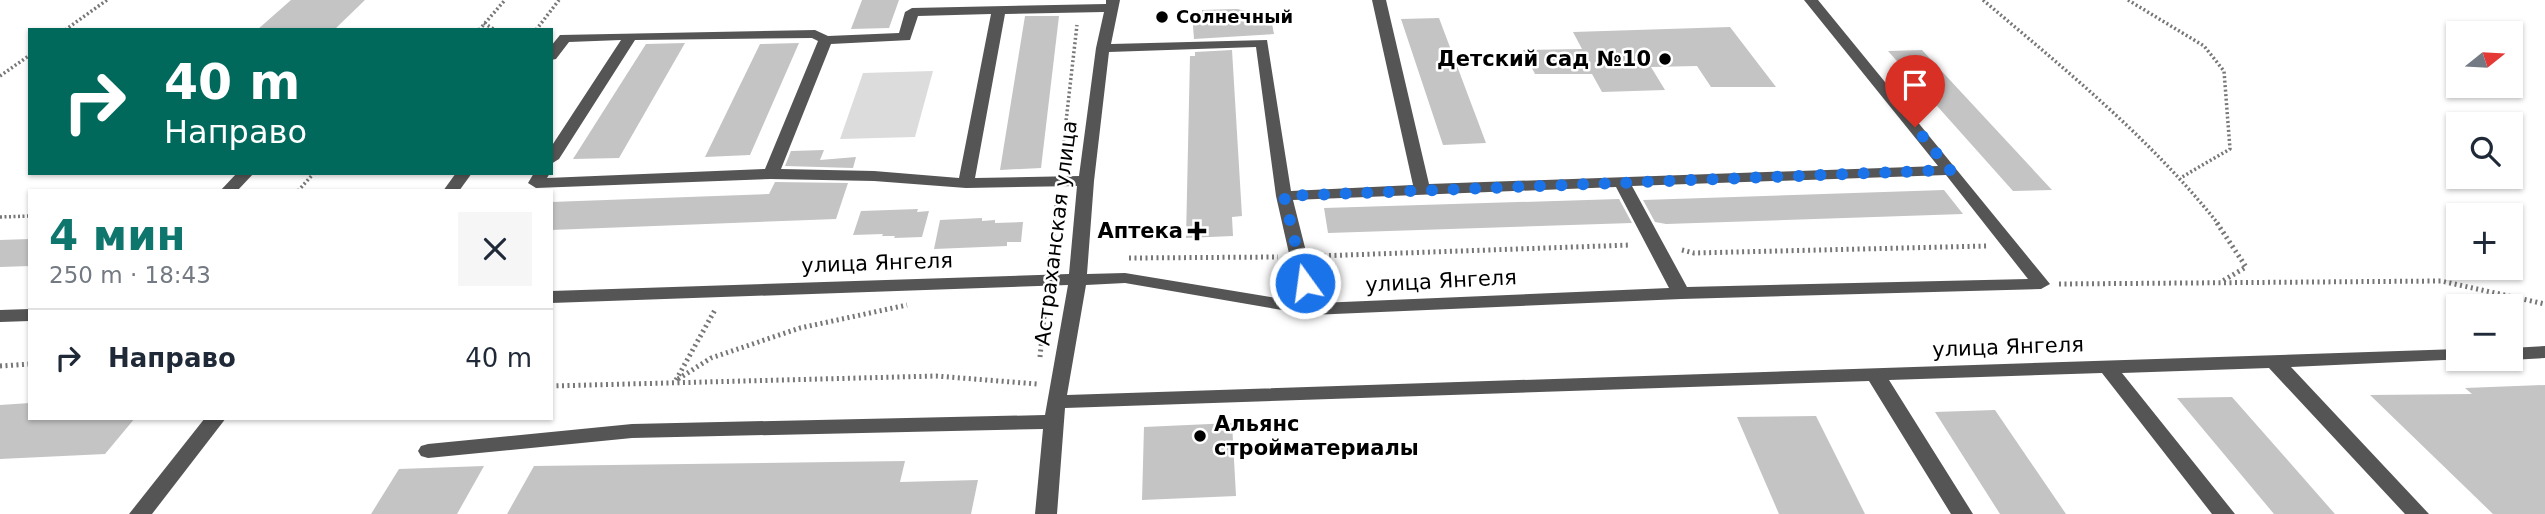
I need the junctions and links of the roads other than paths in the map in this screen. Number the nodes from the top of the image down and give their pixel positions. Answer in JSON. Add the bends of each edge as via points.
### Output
{"nodes":[{"id":1,"x":1379,"y":0,"type":"edge"},
{"id":2,"x":1811,"y":0,"type":"edge"},
{"id":3,"x":1112,"y":4,"type":"edge"},
{"id":4,"x":914,"y":6,"type":"edge"},
{"id":5,"x":999,"y":10,"type":"junction"},
{"id":6,"x":631,"y":36,"type":"junction"},
{"id":7,"x":826,"y":40,"type":"junction"},
{"id":8,"x":1103,"y":48,"type":"junction"},
{"id":9,"x":553,"y":53,"type":"edge"},
{"id":10,"x":553,"y":156,"type":"edge"},
{"id":11,"x":1950,"y":170,"type":"junction"},
{"id":12,"x":772,"y":174,"type":"junction"},
{"id":13,"x":244,"y":175,"type":"edge"},
{"id":14,"x":541,"y":175,"type":"edge"},
{"id":15,"x":1086,"y":181,"type":"junction"},
{"id":16,"x":1622,"y":181,"type":"junction"},
{"id":17,"x":966,"y":183,"type":"junction"},
{"id":18,"x":230,"y":189,"type":"edge"},
{"id":19,"x":1422,"y":189,"type":"junction"},
{"id":20,"x":1284,"y":196,"type":"junction"},
{"id":21,"x":1078,"y":279,"type":"junction"},
{"id":22,"x":1681,"y":293,"type":"junction"},
{"id":23,"x":553,"y":297,"type":"edge"},
{"id":24,"x":1311,"y":309,"type":"junction"},
{"id":25,"x":28,"y":315,"type":"edge"},
{"id":26,"x":0,"y":316,"type":"edge"},
{"id":27,"x":2545,"y":352,"type":"edge"},
{"id":28,"x":2523,"y":353,"type":"edge"},
{"id":29,"x":2446,"y":355,"type":"edge"},
{"id":30,"x":2274,"y":361,"type":"junction"},
{"id":31,"x":2107,"y":366,"type":"junction"},
{"id":32,"x":1874,"y":373,"type":"junction"},
{"id":33,"x":1055,"y":412,"type":"junction"},
{"id":34,"x":214,"y":420,"type":"edge"},
{"id":35,"x":428,"y":451,"type":"dead end"},
{"id":36,"x":140,"y":514,"type":"edge"},
{"id":37,"x":1046,"y":514,"type":"edge"},
{"id":38,"x":1962,"y":514,"type":"edge"},
{"id":39,"x":2224,"y":514,"type":"edge"},
{"id":40,"x":2418,"y":514,"type":"edge"}],
"edges":[{"from":1,"to":19,"type":"street"},
{"from":2,"to":11,"type":"street"},
{"from":3,"to":5,"type":"street"},
{"from":3,"to":8,"type":"street","name":"Астраханская улица"},
{"from":4,"to":5,"type":"street"},
{"from":4,"to":7,"type":"street","via":[[905,37]]},
{"from":5,"to":17,"type":"street"},
{"from":6,"to":7,"type":"street","via":[[815,34]]},
{"from":6,"to":9,"type":"street","via":[[565,38]]},
{"from":6,"to":10,"type":"street"},
{"from":7,"to":12,"type":"street"},
{"from":8,"to":15,"type":"street","name":"Астраханская улица"},
{"from":8,"to":20,"type":"street","via":[[1262,43]]},
{"from":11,"to":16,"type":"street"},
{"from":11,"to":22,"type":"street","name":"улица Янгеля","via":[[2041,284]]},
{"from":12,"to":14,"type":"street","via":[[536,183]]},
{"from":12,"to":17,"type":"street"},
{"from":13,"to":18,"type":"street"},
{"from":15,"to":17,"type":"street"},
{"from":15,"to":21,"type":"street","name":"Астраханская улица"},
{"from":16,"to":19,"type":"street"},
{"from":16,"to":22,"type":"street"},
{"from":19,"to":20,"type":"street"},
{"from":20,"to":24,"type":"street"},
{"from":21,"to":23,"type":"street","name":"улица Янгеля"},
{"from":21,"to":24,"type":"street","name":"улица Янгеля","via":[[1125,278]]},
{"from":21,"to":33,"type":"street","name":"Астраханская улица"},
{"from":22,"to":24,"type":"street","name":"улица Янгеля"},
{"from":25,"to":26,"type":"street"},
{"from":27,"to":28,"type":"street"},
{"from":29,"to":30,"type":"street","name":"улица Янгеля"},
{"from":30,"to":31,"type":"street","name":"улица Янгеля"},
{"from":30,"to":40,"type":"street"},
{"from":31,"to":32,"type":"street","name":"улица Янгеля"},
{"from":31,"to":39,"type":"street"},
{"from":32,"to":33,"type":"street","name":"улица Янгеля"},
{"from":32,"to":38,"type":"street"},
{"from":33,"to":35,"type":"street","name":"улица Янгеля","via":[[1032,422],[632,432]]},
{"from":33,"to":37,"type":"street","name":"Астраханская улица"},
{"from":34,"to":36,"type":"street"}]}
